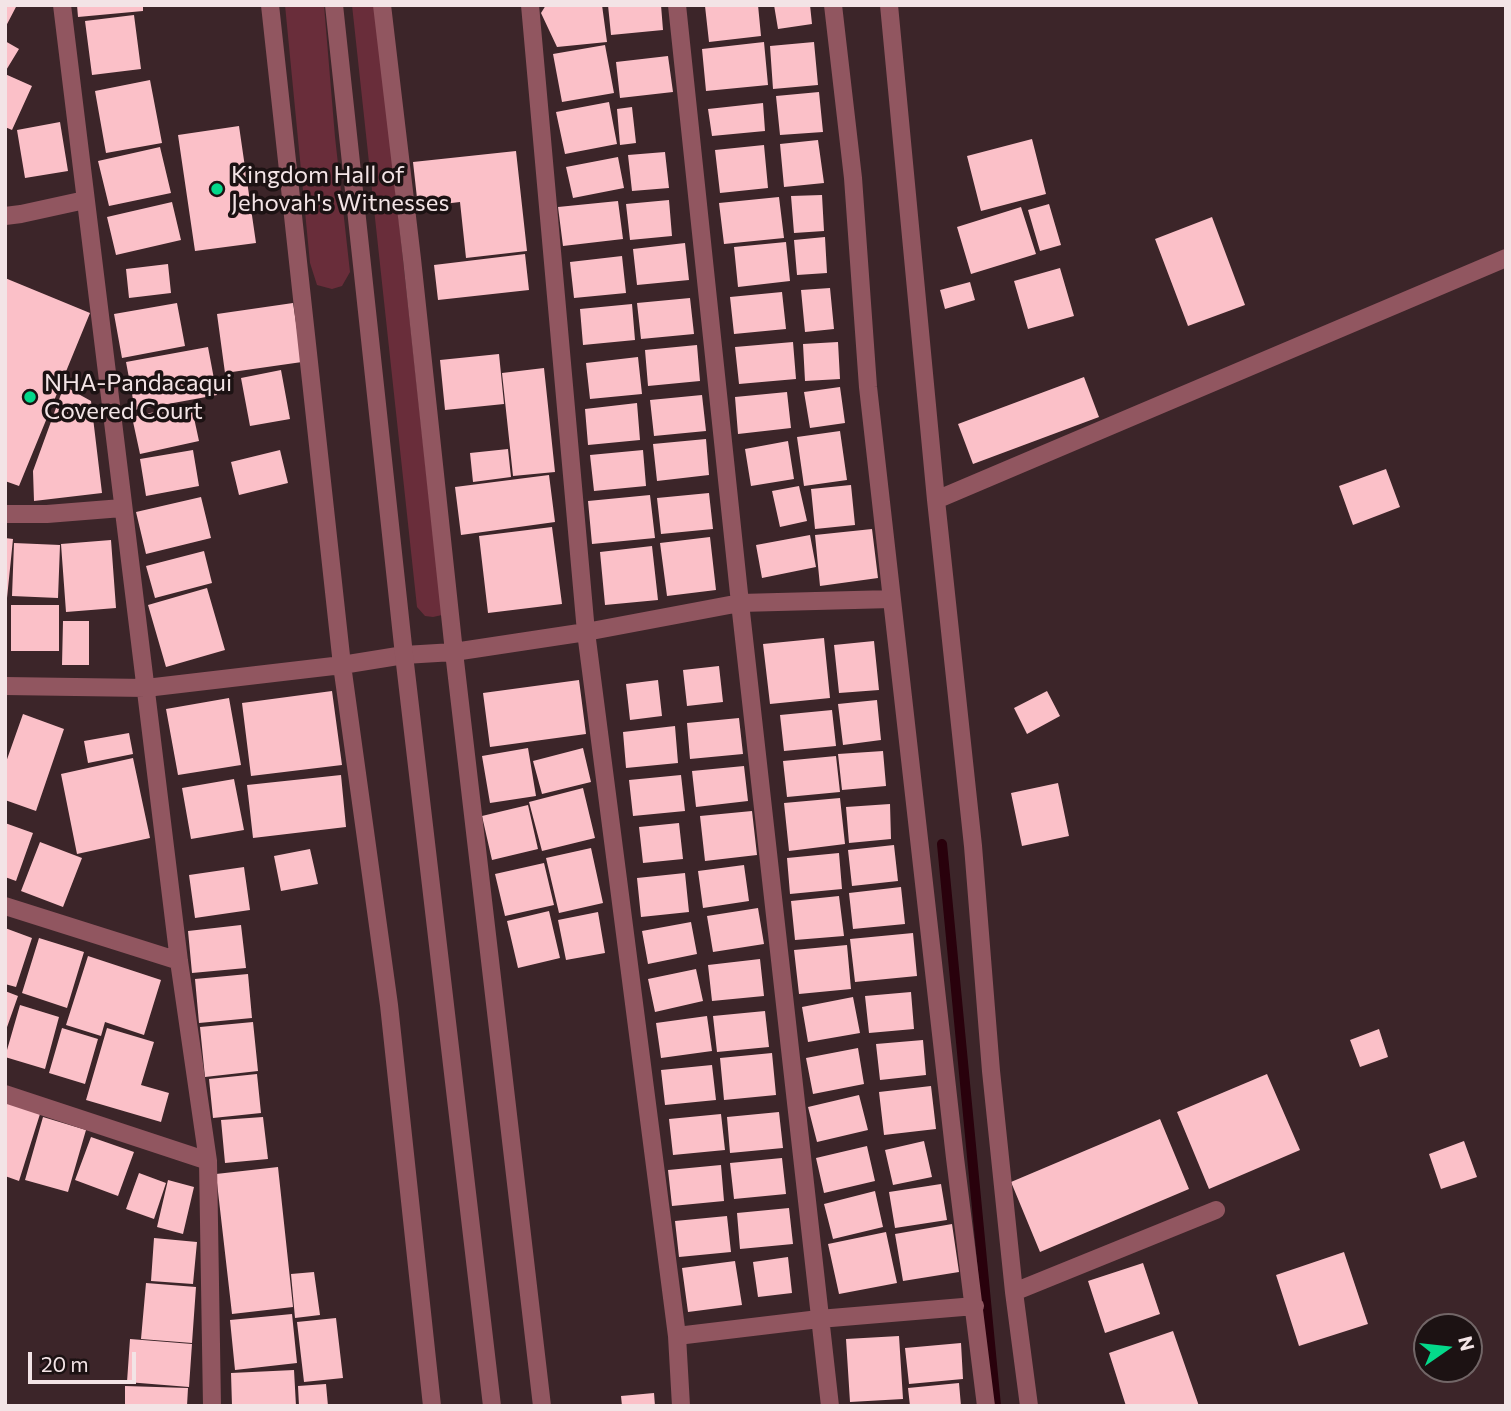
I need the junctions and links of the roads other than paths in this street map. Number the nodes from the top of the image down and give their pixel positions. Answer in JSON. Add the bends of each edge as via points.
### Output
{"nodes":[{"id":1,"x":62,"y":5,"type":"edge"},
{"id":2,"x":270,"y":5,"type":"edge"},
{"id":3,"x":334,"y":5,"type":"edge"},
{"id":4,"x":382,"y":5,"type":"edge"},
{"id":5,"x":530,"y":5,"type":"edge"},
{"id":6,"x":677,"y":5,"type":"edge"},
{"id":7,"x":833,"y":5,"type":"edge"},
{"id":8,"x":889,"y":5,"type":"edge"},
{"id":9,"x":85,"y":200,"type":"junction"},
{"id":10,"x":5,"y":216,"type":"edge"},
{"id":11,"x":1506,"y":258,"type":"edge"},
{"id":12,"x":936,"y":500,"type":"junction"},
{"id":13,"x":122,"y":508,"type":"junction"},
{"id":14,"x":5,"y":514,"type":"edge"},
{"id":15,"x":892,"y":599,"type":"junction"},
{"id":16,"x":740,"y":603,"type":"junction"},
{"id":17,"x":586,"y":632,"type":"junction"},
{"id":18,"x":454,"y":652,"type":"junction"},
{"id":19,"x":404,"y":655,"type":"junction"},
{"id":20,"x":342,"y":665,"type":"junction"},
{"id":21,"x":5,"y":686,"type":"edge"},
{"id":22,"x":146,"y":688,"type":"junction"},
{"id":23,"x":5,"y":906,"type":"edge"},
{"id":24,"x":179,"y":961,"type":"junction"},
{"id":25,"x":5,"y":1094,"type":"edge"},
{"id":26,"x":208,"y":1161,"type":"junction"},
{"id":27,"x":1216,"y":1210,"type":"dead end"},
{"id":28,"x":1014,"y":1292,"type":"junction"},
{"id":29,"x":975,"y":1306,"type":"junction"},
{"id":30,"x":819,"y":1319,"type":"junction"},
{"id":31,"x":677,"y":1336,"type":"junction"},
{"id":32,"x":212,"y":1406,"type":"edge"},
{"id":33,"x":432,"y":1406,"type":"edge"},
{"id":34,"x":492,"y":1406,"type":"edge"},
{"id":35,"x":542,"y":1406,"type":"edge"},
{"id":36,"x":681,"y":1406,"type":"edge"},
{"id":37,"x":830,"y":1406,"type":"edge"},
{"id":38,"x":986,"y":1406,"type":"edge"},
{"id":39,"x":1029,"y":1406,"type":"edge"}],
"edges":[{"from":1,"to":9,"type":"street"},
{"from":2,"to":20,"type":"street"},
{"from":3,"to":19,"type":"street"},
{"from":4,"to":18,"type":"street"},
{"from":5,"to":17,"type":"street"},
{"from":6,"to":16,"type":"street"},
{"from":7,"to":15,"type":"street"},
{"from":8,"to":12,"type":"street"},
{"from":9,"to":10,"type":"street"},
{"from":9,"to":13,"type":"street"},
{"from":11,"to":12,"type":"street"},
{"from":12,"to":28,"type":"street"},
{"from":13,"to":14,"type":"street"},
{"from":13,"to":22,"type":"street"},
{"from":15,"to":16,"type":"street"},
{"from":15,"to":29,"type":"street","via":[[951,1132]]},
{"from":16,"to":17,"type":"street"},
{"from":16,"to":30,"type":"street"},
{"from":17,"to":18,"type":"street"},
{"from":17,"to":31,"type":"street"},
{"from":18,"to":19,"type":"street"},
{"from":18,"to":35,"type":"street"},
{"from":19,"to":20,"type":"street"},
{"from":19,"to":34,"type":"street"},
{"from":20,"to":22,"type":"street"},
{"from":20,"to":33,"type":"street","via":[[389,1005]]},
{"from":21,"to":22,"type":"street"},
{"from":22,"to":24,"type":"street"},
{"from":23,"to":24,"type":"street"},
{"from":24,"to":26,"type":"street"},
{"from":25,"to":26,"type":"street"},
{"from":26,"to":32,"type":"street"},
{"from":27,"to":28,"type":"street"},
{"from":28,"to":39,"type":"street"},
{"from":29,"to":30,"type":"street"},
{"from":29,"to":38,"type":"street"},
{"from":30,"to":31,"type":"street"},
{"from":30,"to":37,"type":"street"},
{"from":31,"to":36,"type":"street"}]}
